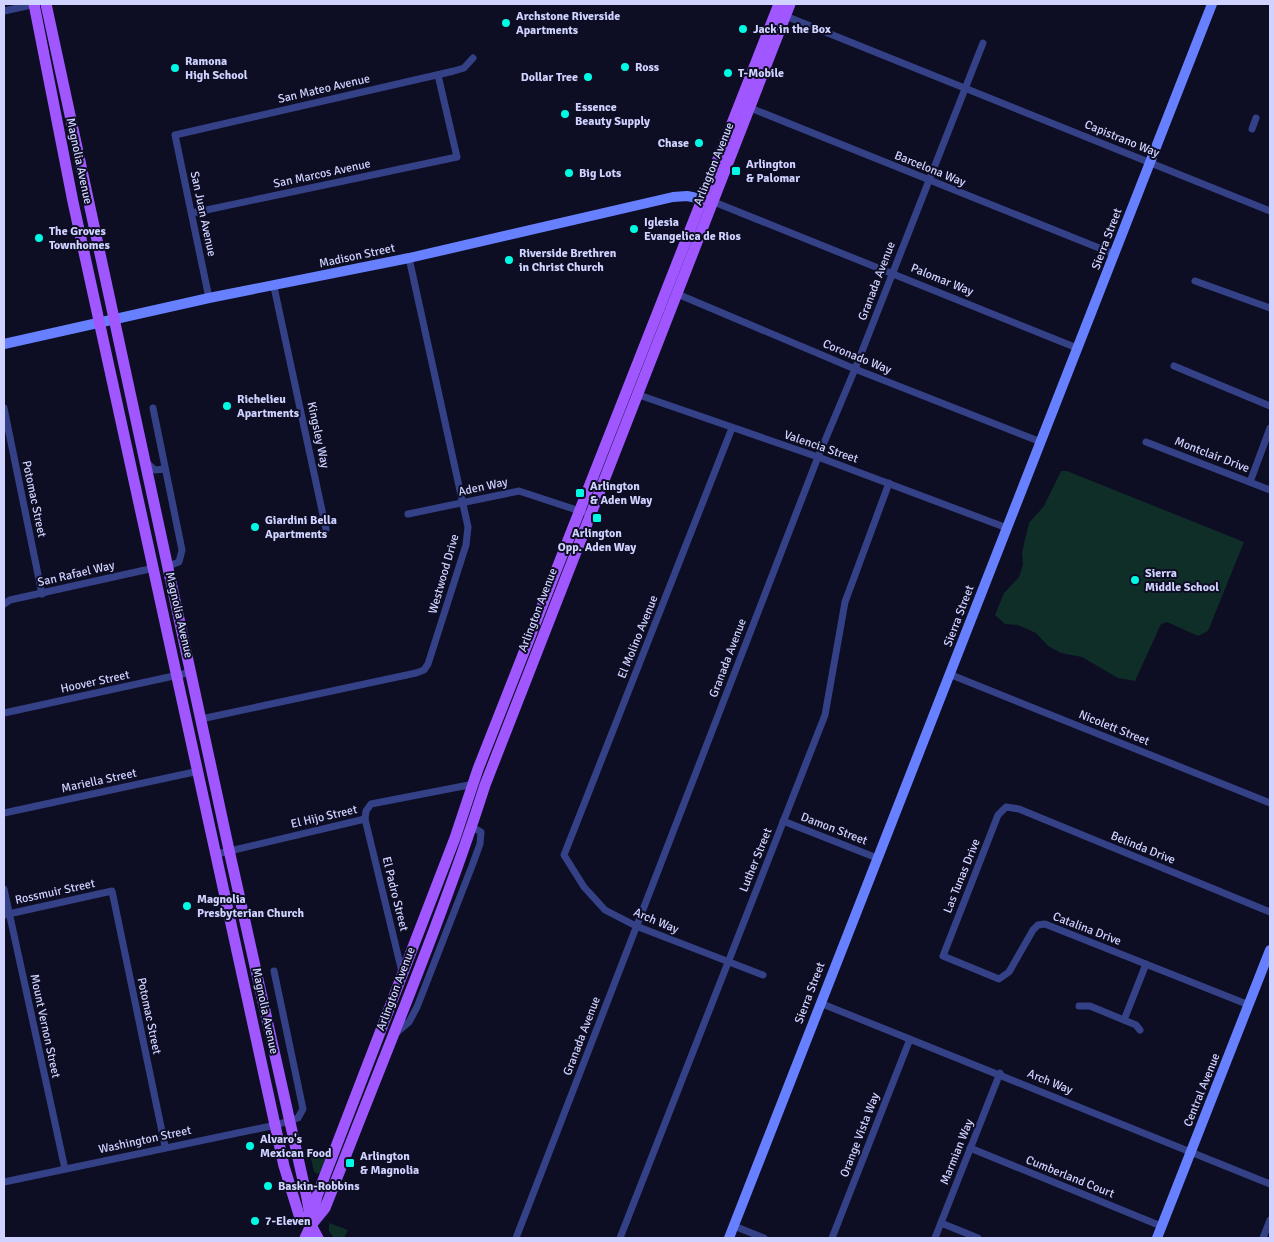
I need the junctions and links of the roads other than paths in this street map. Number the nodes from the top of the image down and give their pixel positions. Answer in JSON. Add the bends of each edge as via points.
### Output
{"nodes":[{"id":1,"x":34,"y":4,"type":"edge"},
{"id":2,"x":46,"y":4,"type":"edge"},
{"id":3,"x":790,"y":4,"type":"edge"},
{"id":4,"x":1212,"y":4,"type":"edge"},
{"id":5,"x":4,"y":11,"type":"edge"},
{"id":6,"x":780,"y":11,"type":"edge"},
{"id":7,"x":983,"y":43,"type":"dead end"},
{"id":8,"x":473,"y":58,"type":"dead end"},
{"id":9,"x":438,"y":75,"type":"junction"},
{"id":10,"x":965,"y":87,"type":"junction"},
{"id":11,"x":739,"y":103,"type":"junction"},
{"id":12,"x":751,"y":108,"type":"junction"},
{"id":13,"x":1256,"y":118,"type":"dead end"},
{"id":14,"x":1252,"y":128,"type":"dead end"},
{"id":15,"x":175,"y":135,"type":"joint"},
{"id":16,"x":1150,"y":163,"type":"junction"},
{"id":17,"x":928,"y":180,"type":"junction"},
{"id":18,"x":701,"y":199,"type":"junction"},
{"id":19,"x":714,"y":202,"type":"junction"},
{"id":20,"x":1270,"y":210,"type":"edge"},
{"id":21,"x":192,"y":213,"type":"junction"},
{"id":22,"x":1114,"y":254,"type":"junction"},
{"id":23,"x":409,"y":258,"type":"junction"},
{"id":24,"x":893,"y":272,"type":"junction"},
{"id":25,"x":1195,"y":281,"type":"dead end"},
{"id":26,"x":274,"y":287,"type":"junction"},
{"id":27,"x":672,"y":292,"type":"junction"},
{"id":28,"x":209,"y":298,"type":"junction"},
{"id":29,"x":1270,"y":308,"type":"edge"},
{"id":30,"x":114,"y":320,"type":"junction"},
{"id":31,"x":101,"y":323,"type":"junction"},
{"id":32,"x":4,"y":344,"type":"edge"},
{"id":33,"x":1077,"y":348,"type":"junction"},
{"id":34,"x":1174,"y":366,"type":"dead end"},
{"id":35,"x":855,"y":368,"type":"junction"},
{"id":36,"x":627,"y":390,"type":"junction"},
{"id":37,"x":638,"y":395,"type":"junction"},
{"id":38,"x":1270,"y":406,"type":"edge"},
{"id":39,"x":4,"y":408,"type":"edge"},
{"id":40,"x":153,"y":408,"type":"dead end"},
{"id":41,"x":732,"y":428,"type":"junction"},
{"id":42,"x":1270,"y":428,"type":"edge"},
{"id":43,"x":1040,"y":442,"type":"junction"},
{"id":44,"x":1146,"y":442,"type":"dead end"},
{"id":45,"x":818,"y":457,"type":"junction"},
{"id":46,"x":146,"y":462,"type":"junction"},
{"id":47,"x":165,"y":469,"type":"junction"},
{"id":48,"x":889,"y":482,"type":"junction"},
{"id":49,"x":1250,"y":482,"type":"junction"},
{"id":50,"x":1270,"y":490,"type":"edge"},
{"id":51,"x":464,"y":503,"type":"junction"},
{"id":52,"x":579,"y":510,"type":"junction"},
{"id":53,"x":408,"y":514,"type":"dead end"},
{"id":54,"x":590,"y":515,"type":"junction"},
{"id":55,"x":1007,"y":528,"type":"junction"},
{"id":56,"x":326,"y":529,"type":"dead end"},
{"id":57,"x":168,"y":566,"type":"junction"},
{"id":58,"x":154,"y":568,"type":"junction"},
{"id":59,"x":42,"y":594,"type":"junction"},
{"id":60,"x":4,"y":604,"type":"edge"},
{"id":61,"x":192,"y":672,"type":"junction"},
{"id":62,"x":949,"y":674,"type":"junction"},
{"id":63,"x":178,"y":676,"type":"junction"},
{"id":64,"x":4,"y":713,"type":"edge"},
{"id":65,"x":201,"y":719,"type":"junction"},
{"id":66,"x":199,"y":771,"type":"junction"},
{"id":67,"x":472,"y":783,"type":"junction"},
{"id":68,"x":485,"y":785,"type":"junction"},
{"id":69,"x":1270,"y":803,"type":"edge"},
{"id":70,"x":1006,"y":807,"type":"joint"},
{"id":71,"x":4,"y":813,"type":"edge"},
{"id":72,"x":365,"y":819,"type":"junction"},
{"id":73,"x":783,"y":822,"type":"junction"},
{"id":74,"x":472,"y":827,"type":"junction"},
{"id":75,"x":230,"y":850,"type":"junction"},
{"id":76,"x":217,"y":854,"type":"junction"},
{"id":77,"x":564,"y":854,"type":"joint"},
{"id":78,"x":877,"y":858,"type":"junction"},
{"id":79,"x":4,"y":889,"type":"edge"},
{"id":80,"x":112,"y":891,"type":"joint"},
{"id":81,"x":1270,"y":912,"type":"edge"},
{"id":82,"x":6,"y":914,"type":"edge"},
{"id":83,"x":636,"y":926,"type":"junction"},
{"id":84,"x":426,"y":948,"type":"junction"},
{"id":85,"x":1270,"y":950,"type":"edge"},
{"id":86,"x":438,"y":953,"type":"junction"},
{"id":87,"x":943,"y":956,"type":"joint"},
{"id":88,"x":728,"y":962,"type":"junction"},
{"id":89,"x":1146,"y":964,"type":"junction"},
{"id":90,"x":274,"y":971,"type":"dead end"},
{"id":91,"x":403,"y":974,"type":"junction"},
{"id":92,"x":763,"y":975,"type":"dead end"},
{"id":93,"x":820,"y":1003,"type":"junction"},
{"id":94,"x":1249,"y":1005,"type":"junction"},
{"id":95,"x":1079,"y":1006,"type":"dead end"},
{"id":96,"x":1124,"y":1020,"type":"junction"},
{"id":97,"x":1140,"y":1030,"type":"dead end"},
{"id":98,"x":392,"y":1036,"type":"junction"},
{"id":99,"x":910,"y":1040,"type":"junction"},
{"id":100,"x":1000,"y":1074,"type":"junction"},
{"id":101,"x":290,"y":1120,"type":"junction"},
{"id":102,"x":276,"y":1124,"type":"junction"},
{"id":103,"x":165,"y":1146,"type":"junction"},
{"id":104,"x":970,"y":1148,"type":"junction"},
{"id":105,"x":1191,"y":1151,"type":"junction"},
{"id":106,"x":66,"y":1168,"type":"junction"},
{"id":107,"x":302,"y":1175,"type":"junction"},
{"id":108,"x":324,"y":1178,"type":"junction"},
{"id":109,"x":4,"y":1182,"type":"edge"},
{"id":110,"x":1270,"y":1184,"type":"edge"},
{"id":111,"x":1270,"y":1220,"type":"edge"},
{"id":112,"x":940,"y":1223,"type":"junction"},
{"id":113,"x":311,"y":1225,"type":"junction"},
{"id":114,"x":734,"y":1226,"type":"junction"},
{"id":115,"x":1161,"y":1226,"type":"junction"},
{"id":116,"x":305,"y":1238,"type":"edge"},
{"id":117,"x":318,"y":1238,"type":"edge"},
{"id":118,"x":516,"y":1238,"type":"edge"},
{"id":119,"x":620,"y":1238,"type":"edge"},
{"id":120,"x":729,"y":1238,"type":"edge"},
{"id":121,"x":764,"y":1238,"type":"edge"},
{"id":122,"x":832,"y":1238,"type":"edge"},
{"id":123,"x":935,"y":1238,"type":"edge"},
{"id":124,"x":978,"y":1238,"type":"edge"},
{"id":125,"x":1156,"y":1238,"type":"edge"},
{"id":126,"x":1263,"y":1238,"type":"edge"}],
"edges":[{"from":1,"to":5,"type":"street"},
{"from":1,"to":31,"type":"main road","name":"Magnolia Avenue","via":[[73,202]]},
{"from":2,"to":30,"type":"main road","name":"Magnolia Avenue"},
{"from":3,"to":6,"type":"main road","name":"Arlington Avenue"},
{"from":4,"to":16,"type":"street","name":"Sierra Street"},
{"from":6,"to":10,"type":"street","name":"Capistrano Way"},
{"from":6,"to":11,"type":"main road","name":"Arlington Avenue"},
{"from":6,"to":12,"type":"main road","name":"Arlington Avenue"},
{"from":7,"to":10,"type":"street"},
{"from":8,"to":9,"type":"street","name":"San Mateo Avenue","via":[[464,68]]},
{"from":9,"to":15,"type":"street","name":"San Mateo Avenue"},
{"from":9,"to":21,"type":"street","name":"San Marcos Avenue","via":[[457,157]]},
{"from":10,"to":16,"type":"street","name":"Capistrano Way"},
{"from":10,"to":17,"type":"street","name":"Granada Avenue"},
{"from":11,"to":12,"type":"street","name":"Barcelona Way"},
{"from":11,"to":18,"type":"main road","name":"Arlington Avenue"},
{"from":12,"to":17,"type":"street","name":"Barcelona Way"},
{"from":12,"to":19,"type":"main road","name":"Arlington Avenue"},
{"from":13,"to":14,"type":"street"},
{"from":15,"to":21,"type":"street","name":"San Juan Avenue"},
{"from":16,"to":20,"type":"street","name":"Capistrano Way"},
{"from":16,"to":22,"type":"street","name":"Sierra Street"},
{"from":17,"to":22,"type":"street","name":"Barcelona Way"},
{"from":17,"to":24,"type":"street","name":"Granada Avenue"},
{"from":18,"to":19,"type":"street","name":"Madison Street"},
{"from":18,"to":23,"type":"street","name":"Madison Street","via":[[674,197]]},
{"from":18,"to":27,"type":"main road","name":"Arlington Avenue"},
{"from":19,"to":24,"type":"street","name":"Palomar Way"},
{"from":19,"to":27,"type":"main road","name":"Arlington Avenue"},
{"from":21,"to":28,"type":"street","name":"San Juan Avenue"},
{"from":22,"to":33,"type":"street","name":"Sierra Street"},
{"from":23,"to":26,"type":"street","name":"Madison Street"},
{"from":23,"to":51,"type":"street","name":"Westwood Drive"},
{"from":24,"to":33,"type":"street","name":"Palomar Way"},
{"from":24,"to":35,"type":"street","name":"Granada Avenue"},
{"from":25,"to":29,"type":"street"},
{"from":26,"to":28,"type":"street","name":"Madison Street"},
{"from":26,"to":56,"type":"street","name":"Kingsley Way"},
{"from":27,"to":35,"type":"street","name":"Coronado Way"},
{"from":27,"to":36,"type":"main road","name":"Arlington Avenue"},
{"from":27,"to":37,"type":"main road","name":"Arlington Avenue"},
{"from":28,"to":30,"type":"street","name":"Madison Street"},
{"from":30,"to":31,"type":"street","name":"Madison Street"},
{"from":30,"to":46,"type":"main road","name":"Magnolia Avenue"},
{"from":31,"to":32,"type":"street","name":"Madison Street"},
{"from":31,"to":58,"type":"main road","name":"Magnolia Avenue"},
{"from":33,"to":43,"type":"street","name":"Sierra Street"},
{"from":34,"to":38,"type":"street"},
{"from":35,"to":43,"type":"street","name":"Coronado Way"},
{"from":35,"to":45,"type":"street","name":"Granada Avenue"},
{"from":36,"to":37,"type":"street","name":"Valencia Street"},
{"from":36,"to":52,"type":"main road","name":"Arlington Avenue"},
{"from":37,"to":41,"type":"street","name":"Valencia Street"},
{"from":37,"to":54,"type":"main road","name":"Arlington Avenue"},
{"from":39,"to":59,"type":"street","name":"Potomac Street"},
{"from":40,"to":47,"type":"street"},
{"from":41,"to":45,"type":"street","name":"Valencia Street"},
{"from":41,"to":77,"type":"street","name":"El Molino Avenue"},
{"from":42,"to":49,"type":"street"},
{"from":43,"to":55,"type":"street","name":"Sierra Street"},
{"from":44,"to":49,"type":"street","name":"Montclair Drive"},
{"from":45,"to":48,"type":"street","name":"Valencia Street"},
{"from":45,"to":83,"type":"street","name":"Granada Avenue"},
{"from":46,"to":47,"type":"street","via":[[155,470]]},
{"from":46,"to":57,"type":"main road","name":"Magnolia Avenue"},
{"from":47,"to":57,"type":"street","via":[[182,550],[179,562]]},
{"from":48,"to":55,"type":"street","name":"Valencia Street"},
{"from":48,"to":73,"type":"street","name":"Luther Street","via":[[845,602],[825,715]]},
{"from":49,"to":50,"type":"street","name":"Montclair Drive"},
{"from":51,"to":52,"type":"street","name":"Aden Way","via":[[519,490]]},
{"from":51,"to":53,"type":"street","name":"Aden Way"},
{"from":51,"to":65,"type":"street","name":"Westwood Drive","via":[[468,527],[466,545],[424,670]]},
{"from":52,"to":54,"type":"street","name":"Aden Way"},
{"from":52,"to":67,"type":"main road","name":"Arlington Avenue"},
{"from":54,"to":68,"type":"main road","name":"Arlington Avenue"},
{"from":55,"to":62,"type":"street","name":"Sierra Street"},
{"from":57,"to":61,"type":"main road","name":"Magnolia Avenue"},
{"from":58,"to":59,"type":"street","name":"San Rafael Way"},
{"from":58,"to":63,"type":"main road","name":"Magnolia Avenue"},
{"from":59,"to":60,"type":"street","name":"San Rafael Way"},
{"from":61,"to":63,"type":"street","name":"Hoover Street"},
{"from":61,"to":65,"type":"main road","name":"Magnolia Avenue"},
{"from":62,"to":69,"type":"street","name":"Nicolett Street"},
{"from":62,"to":78,"type":"street","name":"Sierra Street"},
{"from":63,"to":64,"type":"street","name":"Hoover Street"},
{"from":63,"to":66,"type":"main road","name":"Magnolia Avenue"},
{"from":65,"to":75,"type":"main road","name":"Magnolia Avenue"},
{"from":66,"to":71,"type":"street","name":"Mariella Street"},
{"from":66,"to":76,"type":"main road","name":"Magnolia Avenue"},
{"from":67,"to":68,"type":"street","name":"El Hijo Street"},
{"from":67,"to":72,"type":"street","name":"El Hijo Street","via":[[371,804]]},
{"from":67,"to":91,"type":"main road","name":"Arlington Avenue","via":[[455,838]]},
{"from":68,"to":74,"type":"main road","name":"Arlington Avenue"},
{"from":70,"to":81,"type":"street","name":"Belinda Drive","via":[[1019,809]]},
{"from":70,"to":87,"type":"street","name":"Las Tunas Drive","via":[[998,815]]},
{"from":72,"to":75,"type":"street","name":"El Hijo Street"},
{"from":72,"to":91,"type":"street","name":"El Padro Street"},
{"from":73,"to":78,"type":"street","name":"Damon Street"},
{"from":73,"to":88,"type":"street","name":"Luther Street"},
{"from":74,"to":84,"type":"main road","name":"Arlington Avenue"},
{"from":74,"to":86,"type":"street","via":[[481,832],[480,844]]},
{"from":75,"to":76,"type":"street","name":"El Hijo Street"},
{"from":75,"to":101,"type":"main road","name":"Magnolia Avenue"},
{"from":76,"to":102,"type":"main road","name":"Magnolia Avenue"},
{"from":77,"to":83,"type":"street","name":"Arch Way","via":[[584,886],[606,910]]},
{"from":78,"to":93,"type":"street","name":"Sierra Street"},
{"from":79,"to":82,"type":"street","name":"Mount Vernon Street"},
{"from":80,"to":82,"type":"street","name":"Rossmuir Street"},
{"from":80,"to":103,"type":"street","name":"Potomac Street"},
{"from":82,"to":106,"type":"street","name":"Mount Vernon Street"},
{"from":83,"to":88,"type":"street","name":"Arch Way"},
{"from":83,"to":118,"type":"street","name":"Granada Avenue"},
{"from":84,"to":86,"type":"street"},
{"from":84,"to":98,"type":"main road","name":"Arlington Avenue"},
{"from":85,"to":94,"type":"street","name":"Central Avenue"},
{"from":86,"to":98,"type":"street","via":[[409,1022]]},
{"from":87,"to":89,"type":"street","name":"Catalina Drive","via":[[999,979],[1010,972],[1033,930],[1044,924]]},
{"from":88,"to":92,"type":"street","name":"Arch Way"},
{"from":88,"to":119,"type":"street","name":"Luther Street"},
{"from":89,"to":94,"type":"street","name":"Catalina Drive"},
{"from":89,"to":96,"type":"street"},
{"from":90,"to":101,"type":"street","via":[[303,1109],[298,1118]]},
{"from":91,"to":108,"type":"main road","name":"Arlington Avenue"},
{"from":93,"to":99,"type":"street","name":"Arch Way"},
{"from":93,"to":114,"type":"street","name":"Sierra Street"},
{"from":94,"to":105,"type":"street","name":"Central Avenue"},
{"from":95,"to":96,"type":"street","via":[[1090,1006]]},
{"from":96,"to":97,"type":"street"},
{"from":98,"to":113,"type":"main road","name":"Arlington Avenue","via":[[325,1208]]},
{"from":99,"to":100,"type":"street","name":"Arch Way"},
{"from":99,"to":122,"type":"street","name":"Orange Vista Way"},
{"from":100,"to":104,"type":"street","name":"Marmian Way"},
{"from":100,"to":105,"type":"street","name":"Arch Way"},
{"from":101,"to":102,"type":"street","name":"Washington Street"},
{"from":101,"to":107,"type":"main road","name":"Magnolia Avenue"},
{"from":102,"to":103,"type":"street","name":"Washington Street"},
{"from":102,"to":113,"type":"main road","name":"Magnolia Avenue","via":[[299,1215]]},
{"from":103,"to":106,"type":"street","name":"Washington Street"},
{"from":104,"to":112,"type":"street","name":"Marmian Way"},
{"from":104,"to":115,"type":"street","name":"Cumberland Court"},
{"from":105,"to":110,"type":"street","name":"Arch Way"},
{"from":105,"to":115,"type":"street","name":"Central Avenue"},
{"from":106,"to":109,"type":"street","name":"Washington Street"},
{"from":107,"to":108,"type":"main road","via":[[315,1181]]},
{"from":107,"to":113,"type":"main road","name":"Magnolia Avenue"},
{"from":108,"to":113,"type":"main road","name":"Arlington Avenue"},
{"from":111,"to":126,"type":"street"},
{"from":112,"to":123,"type":"street","name":"Marmian Way"},
{"from":112,"to":124,"type":"street"},
{"from":113,"to":116,"type":"main road","name":"Arlington Avenue"},
{"from":113,"to":117,"type":"main road","name":"Magnolia Avenue"},
{"from":114,"to":120,"type":"street","name":"Sierra Street"},
{"from":114,"to":121,"type":"street"},
{"from":115,"to":125,"type":"street","name":"Central Avenue"}]}
